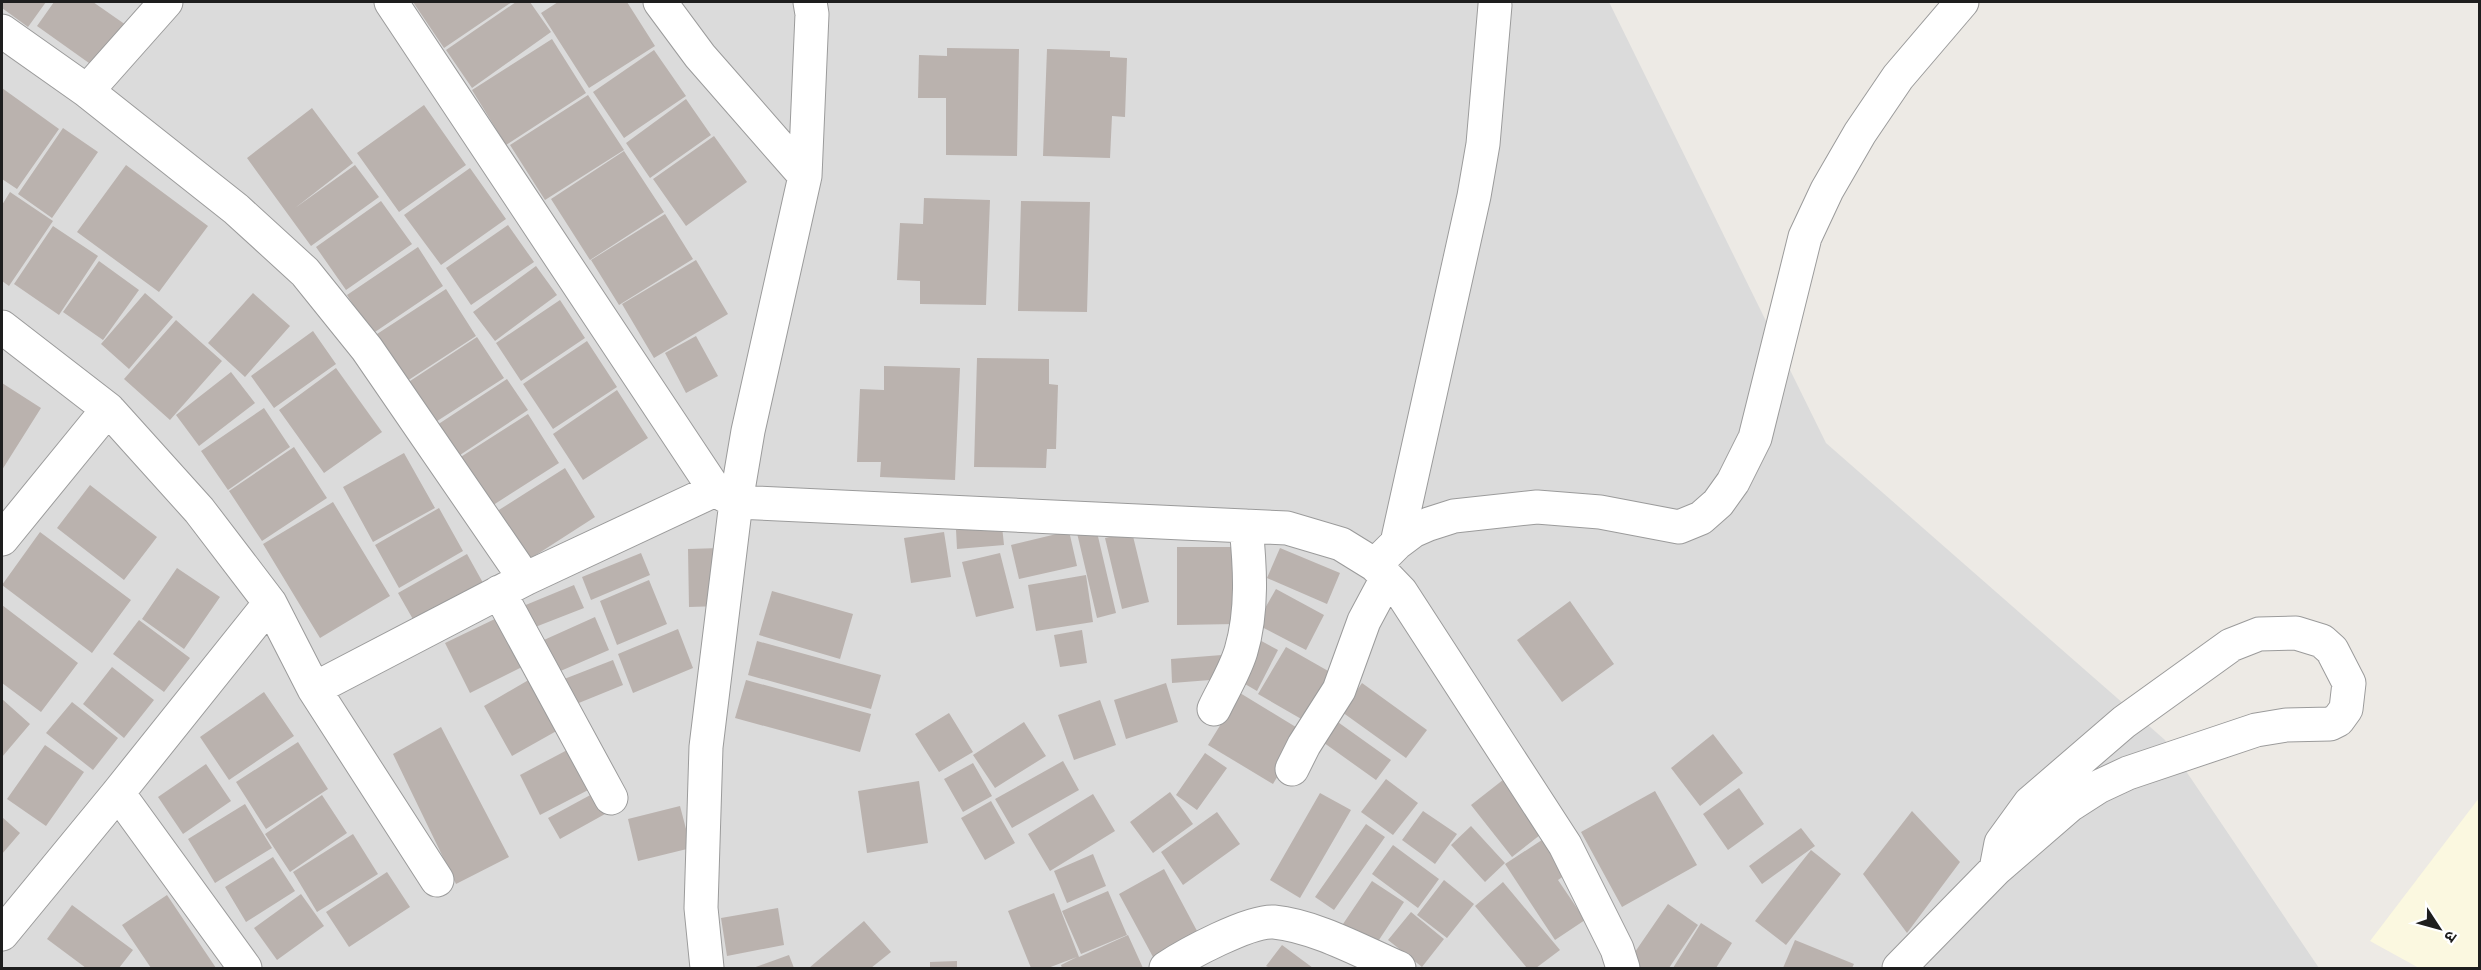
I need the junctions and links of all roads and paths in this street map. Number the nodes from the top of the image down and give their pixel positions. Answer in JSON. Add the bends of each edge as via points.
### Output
{"nodes":[{"id":1,"x":166,"y":2,"type":"edge"},
{"id":2,"x":391,"y":2,"type":"edge"},
{"id":3,"x":660,"y":2,"type":"edge"},
{"id":4,"x":810,"y":2,"type":"edge"},
{"id":5,"x":1502,"y":2,"type":"edge"},
{"id":6,"x":1962,"y":2,"type":"edge"},
{"id":7,"x":2,"y":31,"type":"edge"},
{"id":8,"x":87,"y":91,"type":"junction"},
{"id":9,"x":805,"y":176,"type":"junction"},
{"id":10,"x":2,"y":327,"type":"edge"},
{"id":11,"x":108,"y":409,"type":"junction"},
{"id":12,"x":725,"y":496,"type":"junction"},
{"id":13,"x":1246,"y":526,"type":"junction"},
{"id":14,"x":2,"y":539,"type":"edge"},
{"id":15,"x":1386,"y":562,"type":"junction"},
{"id":16,"x":512,"y":586,"type":"junction"},
{"id":17,"x":270,"y":603,"type":"junction"},
{"id":18,"x":314,"y":689,"type":"junction"},
{"id":19,"x":1214,"y":709,"type":"dead end"},
{"id":20,"x":1292,"y":770,"type":"dead end"},
{"id":21,"x":118,"y":794,"type":"junction"},
{"id":22,"x":610,"y":798,"type":"dead end"},
{"id":23,"x":1996,"y":869,"type":"junction"},
{"id":24,"x":437,"y":880,"type":"dead end"},
{"id":25,"x":2,"y":934,"type":"edge"},
{"id":26,"x":245,"y":969,"type":"edge"},
{"id":27,"x":707,"y":969,"type":"edge"},
{"id":28,"x":1166,"y":969,"type":"edge"},
{"id":29,"x":1399,"y":969,"type":"edge"},
{"id":30,"x":1623,"y":969,"type":"edge"},
{"id":31,"x":1899,"y":969,"type":"edge"}],
"edges":[{"from":1,"to":8,"type":"street"},
{"from":2,"to":12,"type":"street"},
{"from":3,"to":9,"type":"street","via":[[699,56]]},
{"from":4,"to":9,"type":"street"},
{"from":5,"to":15,"type":"street","via":[[1474,196]]},
{"from":6,"to":15,"type":"street","via":[[1898,77],[1827,190],[1805,237],[1755,438],[1734,482],[1718,503],[1701,518],[1679,527],[1600,512],[1537,507],[1454,516],[1429,524]]},
{"from":7,"to":8,"type":"street"},
{"from":8,"to":16,"type":"street","via":[[236,209],[305,272],[367,349]]},
{"from":9,"to":12,"type":"street","via":[[748,431]]},
{"from":10,"to":11,"type":"street"},
{"from":11,"to":14,"type":"street"},
{"from":11,"to":17,"type":"street","via":[[199,510]]},
{"from":12,"to":13,"type":"street"},
{"from":12,"to":16,"type":"street"},
{"from":12,"to":27,"type":"street","via":[[706,747],[701,908]]},
{"from":13,"to":15,"type":"street","via":[[1287,528]]},
{"from":13,"to":19,"type":"street","via":[[1250,570],[1247,621],[1241,650]]},
{"from":15,"to":20,"type":"street","via":[[1339,690]]},
{"from":15,"to":30,"type":"street","via":[[1401,592],[1565,846],[1617,949]]},
{"from":16,"to":18,"type":"street"},
{"from":16,"to":22,"type":"street"},
{"from":17,"to":18,"type":"street"},
{"from":17,"to":21,"type":"street"},
{"from":18,"to":24,"type":"street"},
{"from":21,"to":25,"type":"street"},
{"from":21,"to":26,"type":"street"},
{"from":23,"to":23,"type":"street","via":[[2070,805],[2128,773],[2256,730],[2330,724],[2338,720],[2346,709],[2349,683],[2332,650],[2322,641],[2296,633],[2259,634],[2231,645],[2124,722],[2030,803],[2001,843]]},
{"from":23,"to":31,"type":"street"},
{"from":28,"to":29,"type":"street","via":[[1237,930],[1273,922],[1327,936]]}]}
